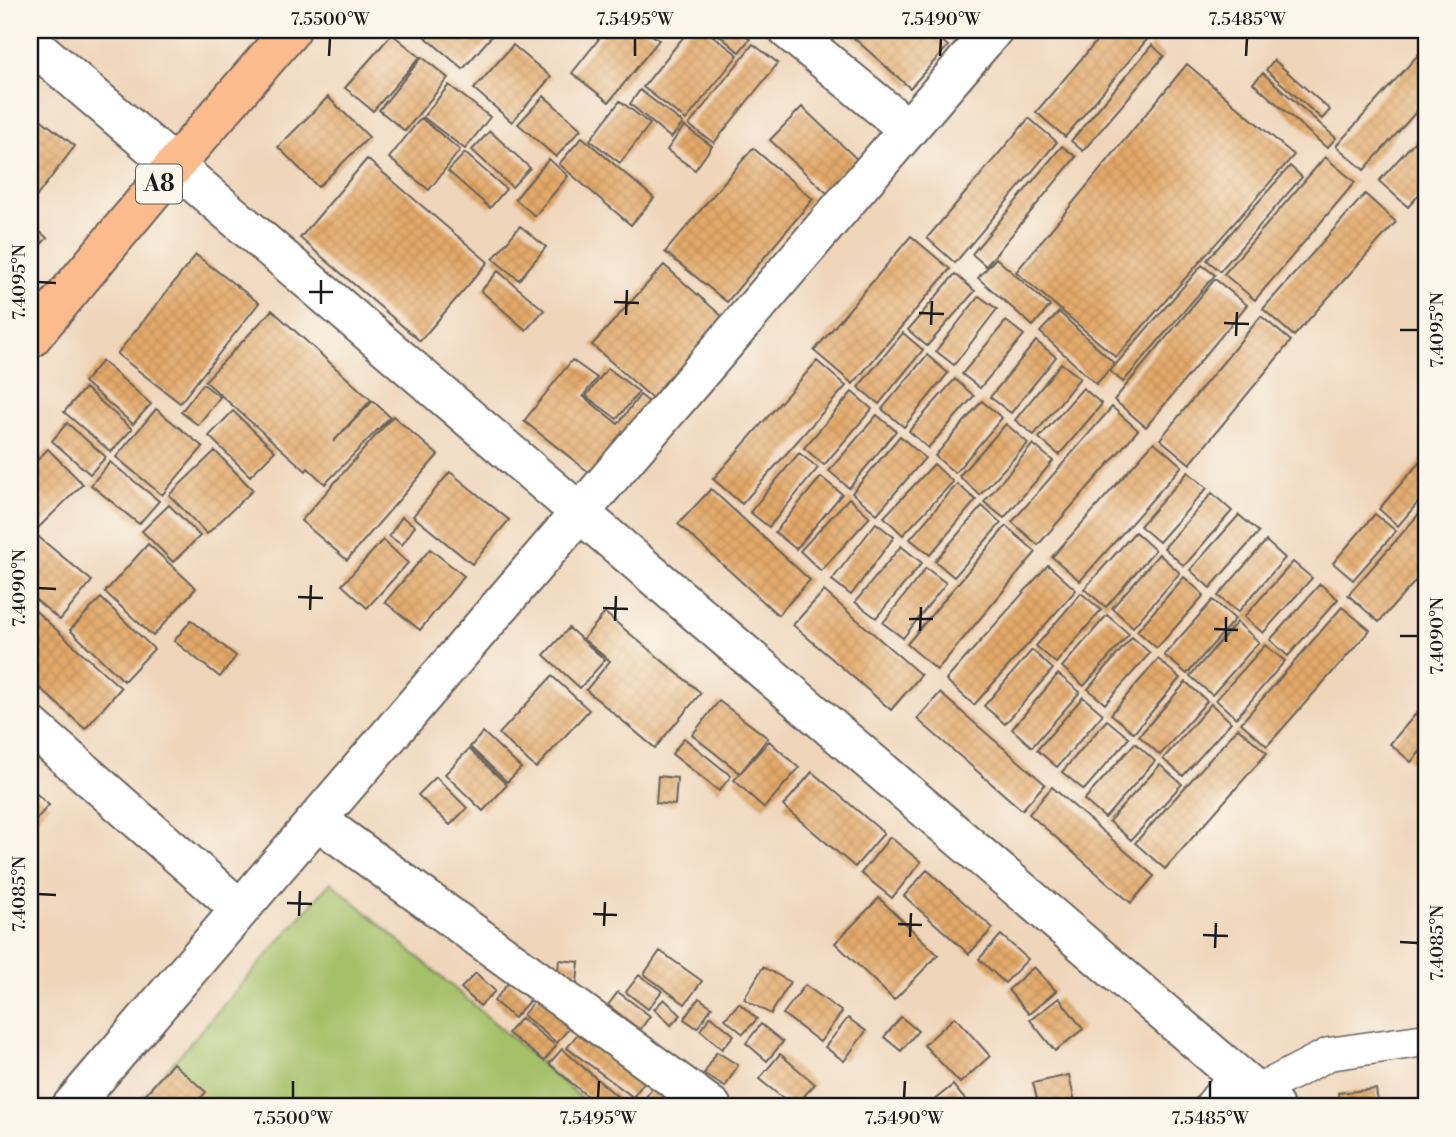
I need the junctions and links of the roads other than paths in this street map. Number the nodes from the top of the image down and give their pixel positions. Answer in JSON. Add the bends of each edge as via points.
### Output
{"nodes":[{"id":1,"x":291,"y":30,"type":"edge"},
{"id":2,"x":788,"y":30,"type":"edge"},
{"id":3,"x":993,"y":30,"type":"edge"},
{"id":4,"x":30,"y":42,"type":"edge"},
{"id":5,"x":908,"y":129,"type":"junction"},
{"id":6,"x":174,"y":166,"type":"junction"},
{"id":7,"x":30,"y":339,"type":"edge"},
{"id":8,"x":580,"y":512,"type":"junction"},
{"id":9,"x":30,"y":725,"type":"edge"},
{"id":10,"x":317,"y":820,"type":"junction"},
{"id":11,"x":240,"y":909,"type":"junction"},
{"id":12,"x":1426,"y":1040,"type":"edge"},
{"id":13,"x":1256,"y":1092,"type":"edge"},
{"id":14,"x":71,"y":1107,"type":"edge"},
{"id":15,"x":712,"y":1107,"type":"edge"},
{"id":16,"x":1214,"y":1107,"type":"edge"}],
"edges":[{"from":1,"to":6,"type":"main road","number":"A8"},
{"from":2,"to":5,"type":"street"},
{"from":3,"to":5,"type":"street"},
{"from":4,"to":6,"type":"street"},
{"from":5,"to":8,"type":"street"},
{"from":6,"to":7,"type":"main road","number":"A8"},
{"from":6,"to":8,"type":"street"},
{"from":8,"to":10,"type":"street"},
{"from":8,"to":13,"type":"street"},
{"from":9,"to":11,"type":"street"},
{"from":10,"to":11,"type":"street"},
{"from":10,"to":15,"type":"street"},
{"from":11,"to":14,"type":"street"},
{"from":12,"to":13,"type":"street","via":[[1329,1054]]},
{"from":13,"to":16,"type":"street"}]}
